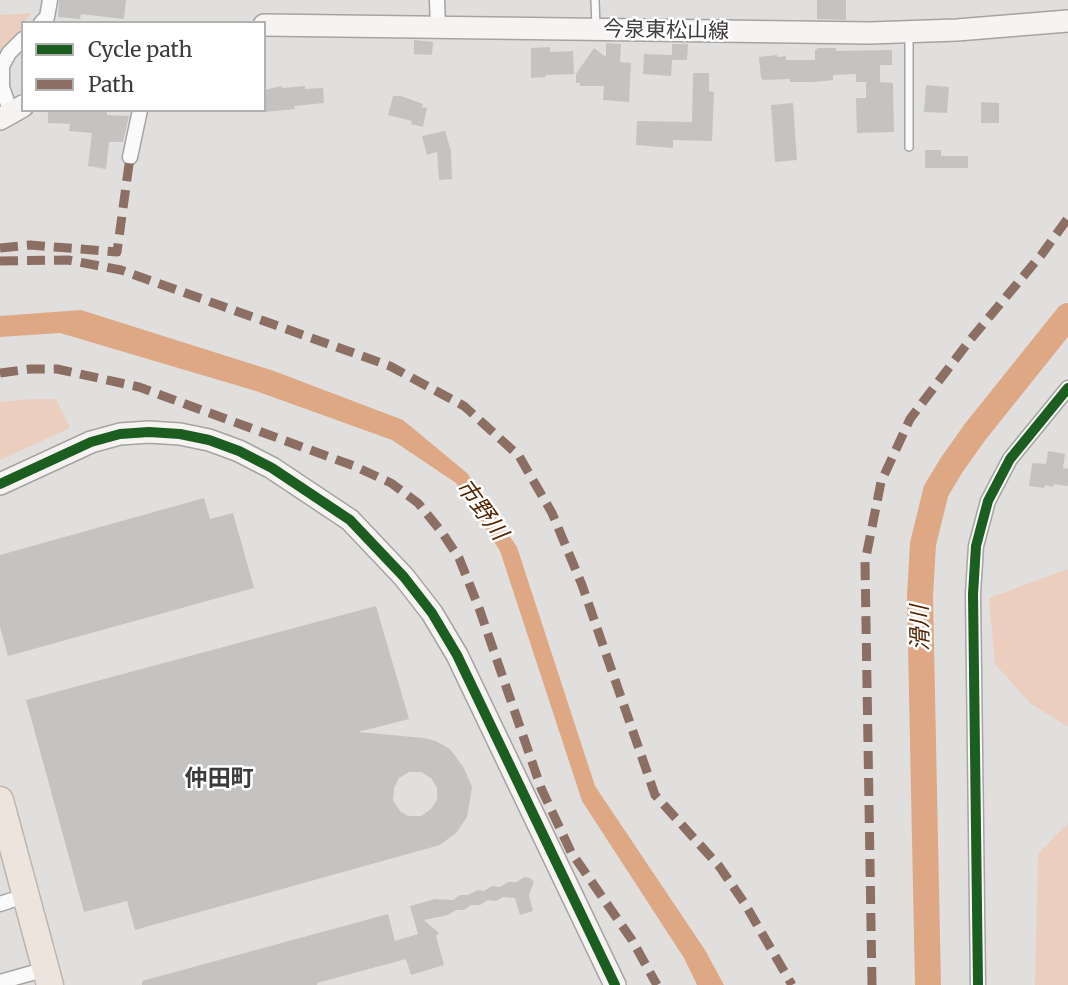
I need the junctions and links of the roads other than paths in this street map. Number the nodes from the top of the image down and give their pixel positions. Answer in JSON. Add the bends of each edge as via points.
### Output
{"nodes":[{"id":1,"x":50,"y":0,"type":"edge"},
{"id":2,"x":437,"y":0,"type":"edge"},
{"id":3,"x":595,"y":0,"type":"edge"},
{"id":4,"x":43,"y":21,"type":"edge"},
{"id":5,"x":1068,"y":21,"type":"edge"},
{"id":6,"x":266,"y":25,"type":"edge"},
{"id":7,"x":438,"y":29,"type":"junction"},
{"id":8,"x":596,"y":30,"type":"junction"},
{"id":9,"x":909,"y":32,"type":"junction"},
{"id":10,"x":21,"y":41,"type":"edge"},
{"id":11,"x":11,"y":112,"type":"edge"},
{"id":12,"x":140,"y":112,"type":"edge"},
{"id":13,"x":909,"y":147,"type":"dead end"},
{"id":14,"x":130,"y":157,"type":"dead end"},
{"id":15,"x":1068,"y":388,"type":"edge"},
{"id":16,"x":0,"y":484,"type":"edge"},
{"id":17,"x":0,"y":800,"type":"edge"},
{"id":18,"x":0,"y":858,"type":"edge"},
{"id":19,"x":6,"y":902,"type":"edge"},
{"id":20,"x":39,"y":981,"type":"edge"},
{"id":21,"x":0,"y":982,"type":"edge"},
{"id":22,"x":615,"y":985,"type":"edge"},
{"id":23,"x":978,"y":985,"type":"edge"}],
"edges":[{"from":1,"to":4,"type":"street"},
{"from":2,"to":7,"type":"street"},
{"from":3,"to":8,"type":"lane"},
{"from":5,"to":9,"type":"street","name":"今泉東松山線"},
{"from":6,"to":7,"type":"street","name":"今泉東松山線"},
{"from":7,"to":8,"type":"street","name":"今泉東松山線"},
{"from":8,"to":9,"type":"street","name":"今泉東松山線"},
{"from":9,"to":13,"type":"lane"},
{"from":10,"to":11,"type":"street","via":[[2,66],[2,87]]},
{"from":12,"to":14,"type":"street"},
{"from":15,"to":23,"type":"street","via":[[1010,459],[988,501],[976,546]]},
{"from":16,"to":22,"type":"street","via":[[91,442],[120,434],[180,433],[219,444],[272,468],[349,520],[404,577],[457,655]]},
{"from":17,"to":20,"type":"highway"},
{"from":18,"to":19,"type":"highway"},
{"from":19,"to":20,"type":"highway"},
{"from":20,"to":21,"type":"street"}]}
